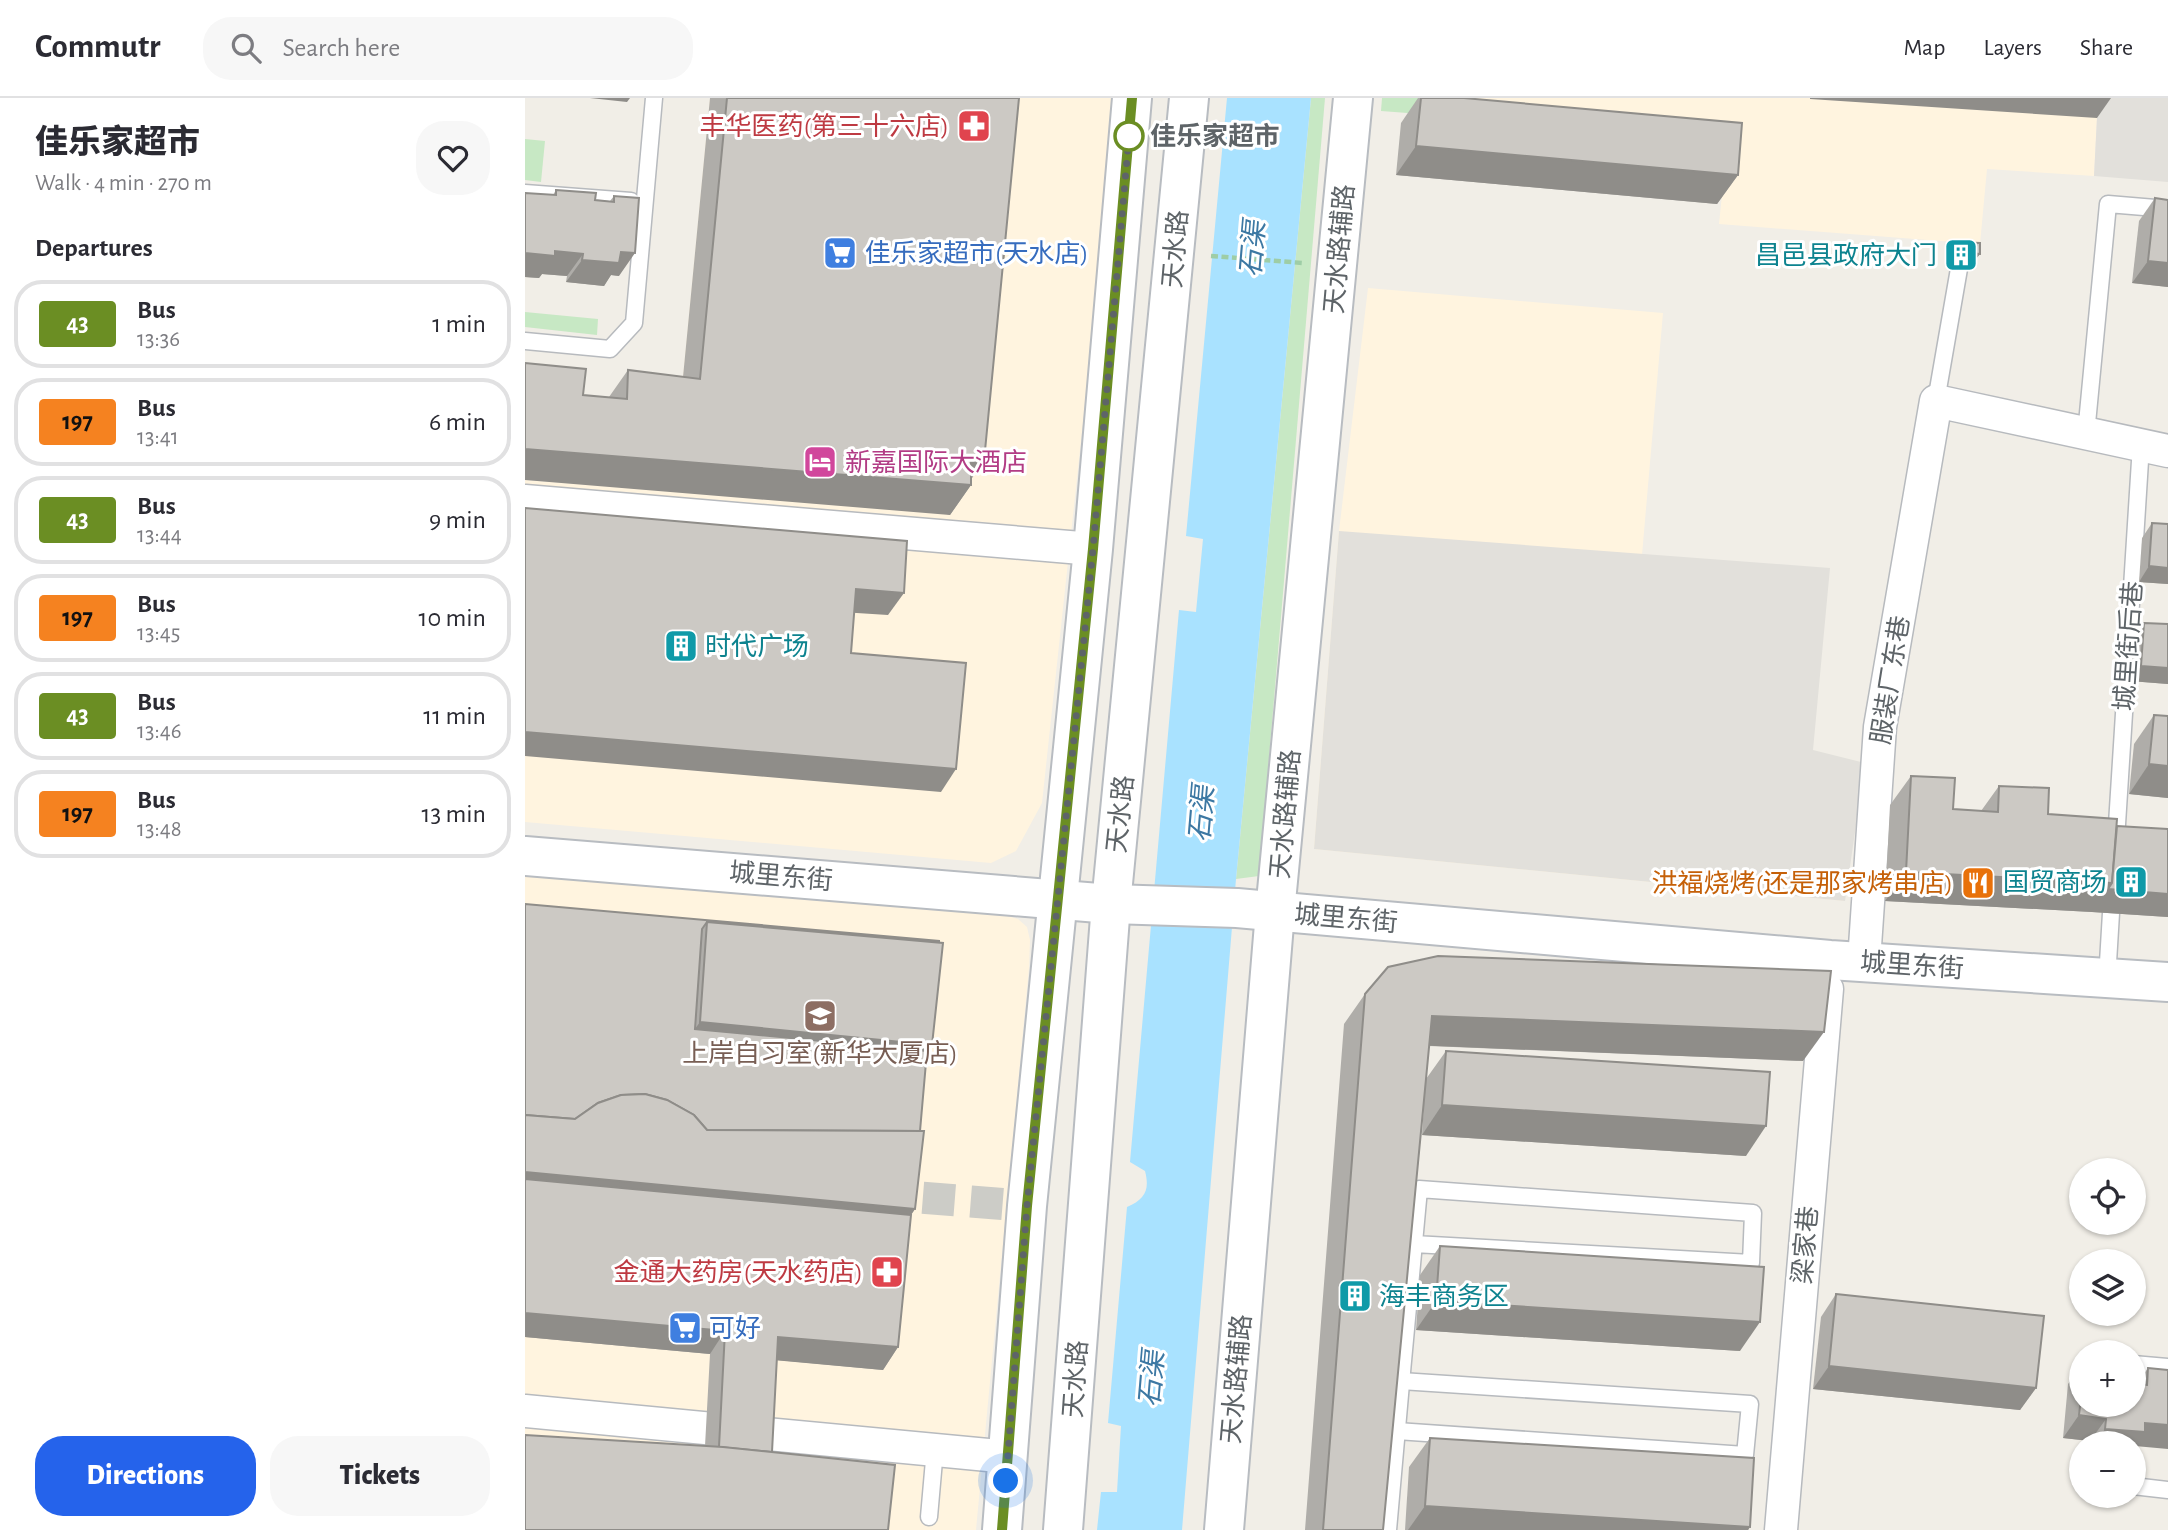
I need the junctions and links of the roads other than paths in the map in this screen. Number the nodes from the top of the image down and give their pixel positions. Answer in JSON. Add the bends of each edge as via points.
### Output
{"nodes":[{"id":1,"x":654,"y":98,"type":"edge"},
{"id":2,"x":1132,"y":98,"type":"edge"},
{"id":3,"x":1189,"y":98,"type":"edge"},
{"id":4,"x":1353,"y":98,"type":"edge"},
{"id":5,"x":525,"y":193,"type":"edge"},
{"id":6,"x":644,"y":202,"type":"junction"},
{"id":7,"x":2168,"y":209,"type":"edge"},
{"id":8,"x":1960,"y":262,"type":"edge"},
{"id":9,"x":525,"y":341,"type":"edge"},
{"id":10,"x":1935,"y":401,"type":"junction"},
{"id":11,"x":2085,"y":434,"type":"junction"},
{"id":12,"x":2154,"y":448,"type":"edge"},
{"id":13,"x":525,"y":501,"type":"edge"},
{"id":14,"x":1093,"y":549,"type":"junction"},
{"id":15,"x":2115,"y":847,"type":"edge"},
{"id":16,"x":525,"y":856,"type":"edge"},
{"id":17,"x":1058,"y":898,"type":"junction"},
{"id":18,"x":1128,"y":904,"type":"junction"},
{"id":19,"x":1276,"y":912,"type":"junction"},
{"id":20,"x":2111,"y":913,"type":"edge"},
{"id":21,"x":1847,"y":960,"type":"junction"},
{"id":22,"x":2107,"y":979,"type":"junction"},
{"id":23,"x":2168,"y":982,"type":"edge"},
{"id":24,"x":1414,"y":1244,"type":"junction"},
{"id":25,"x":2146,"y":1365,"type":"edge"},
{"id":26,"x":2168,"y":1367,"type":"edge"},
{"id":27,"x":1401,"y":1381,"type":"junction"},
{"id":28,"x":525,"y":1411,"type":"edge"},
{"id":29,"x":1397,"y":1431,"type":"junction"},
{"id":30,"x":935,"y":1449,"type":"junction"},
{"id":31,"x":1009,"y":1457,"type":"junction"},
{"id":32,"x":2146,"y":1487,"type":"edge"},
{"id":33,"x":2168,"y":1490,"type":"edge"},
{"id":34,"x":929,"y":1517,"type":"dead end"},
{"id":35,"x":1002,"y":1530,"type":"edge"},
{"id":36,"x":1063,"y":1530,"type":"edge"},
{"id":37,"x":1224,"y":1530,"type":"edge"},
{"id":38,"x":1388,"y":1530,"type":"edge"},
{"id":39,"x":1781,"y":1530,"type":"edge"}],
"edges":[{"from":1,"to":6,"type":"lane"},
{"from":2,"to":14,"type":"street","name":"天水路"},
{"from":3,"to":18,"type":"street","name":"天水路"},
{"from":4,"to":19,"type":"street","name":"天水路辅路"},
{"from":5,"to":6,"type":"lane"},
{"from":6,"to":9,"type":"lane","via":[[633,323],[610,349]]},
{"from":7,"to":11,"type":"lane","via":[[2108,204]]},
{"from":8,"to":10,"type":"lane"},
{"from":10,"to":11,"type":"street","name":"城里街后巷"},
{"from":10,"to":21,"type":"street","name":"服装厂东巷","via":[[1880,727]]},
{"from":11,"to":12,"type":"street","name":"城里街后巷"},
{"from":12,"to":15,"type":"lane","name":"城里街后巷"},
{"from":13,"to":14,"type":"street"},
{"from":14,"to":17,"type":"street","name":"天水路"},
{"from":16,"to":17,"type":"street","name":"城里东街"},
{"from":17,"to":18,"type":"street","name":"城里东街"},
{"from":17,"to":31,"type":"street","name":"天水路","via":[[1027,1206]]},
{"from":18,"to":19,"type":"street","name":"城里东街"},
{"from":18,"to":36,"type":"street","name":"天水路"},
{"from":19,"to":21,"type":"street","name":"城里东街"},
{"from":19,"to":37,"type":"street","name":"天水路辅路"},
{"from":20,"to":22,"type":"lane"},
{"from":21,"to":22,"type":"street","name":"城里东街"},
{"from":21,"to":39,"type":"street","name":"梁家巷"},
{"from":22,"to":23,"type":"street","name":"城里东街"},
{"from":24,"to":24,"type":"lane","via":[[1419,1189],[1753,1213],[1751,1263]]},
{"from":24,"to":27,"type":"lane"},
{"from":25,"to":26,"type":"lane"},
{"from":27,"to":29,"type":"lane"},
{"from":27,"to":29,"type":"lane","via":[[1750,1404],[1745,1455]]},
{"from":28,"to":30,"type":"street"},
{"from":29,"to":38,"type":"lane"},
{"from":30,"to":31,"type":"street"},
{"from":30,"to":34,"type":"lane"},
{"from":31,"to":35,"type":"street","name":"天水路"},
{"from":32,"to":33,"type":"lane"}]}
